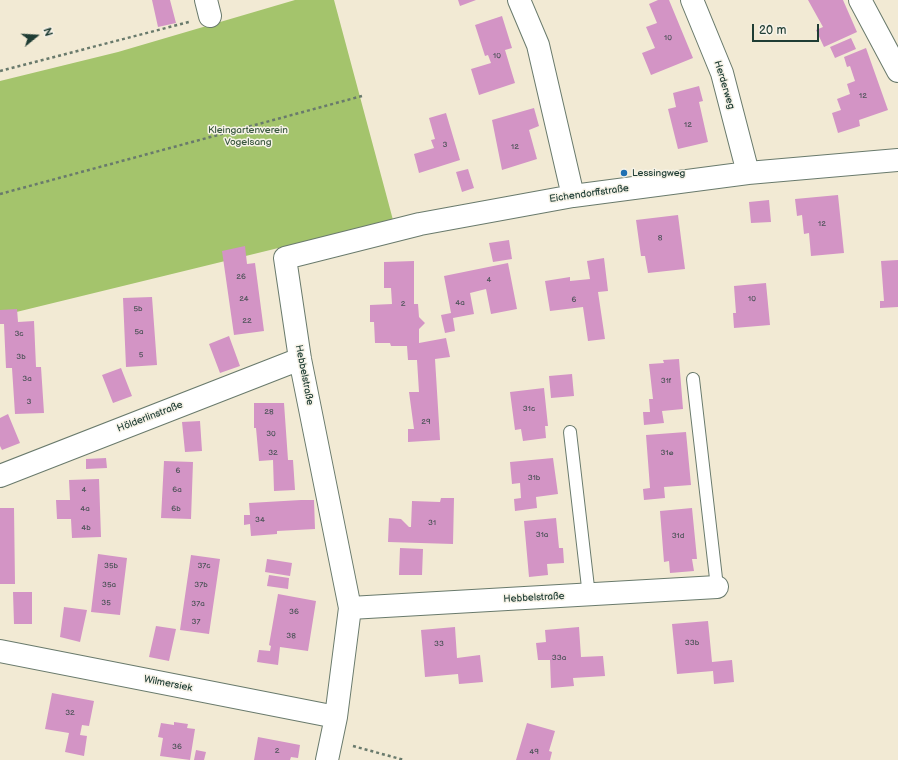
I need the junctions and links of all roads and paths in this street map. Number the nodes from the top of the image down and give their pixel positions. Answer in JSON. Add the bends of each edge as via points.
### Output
{"nodes":[{"id":1,"x":519,"y":0,"type":"edge"},
{"id":2,"x":692,"y":0,"type":"edge"},
{"id":3,"x":860,"y":0,"type":"edge"},
{"id":4,"x":208,"y":8,"type":"edge"},
{"id":5,"x":0,"y":71,"type":"edge"},
{"id":6,"x":898,"y":71,"type":"edge"},
{"id":7,"x":362,"y":96,"type":"dead end"},
{"id":8,"x":898,"y":160,"type":"edge"},
{"id":9,"x":748,"y":173,"type":"junction"},
{"id":10,"x":0,"y":194,"type":"edge"},
{"id":11,"x":573,"y":196,"type":"junction"},
{"id":12,"x":285,"y":258,"type":"joint"},
{"id":13,"x":300,"y":359,"type":"junction"},
{"id":14,"x":693,"y":379,"type":"dead end"},
{"id":15,"x":570,"y":432,"type":"dead end"},
{"id":16,"x":0,"y":476,"type":"edge"},
{"id":17,"x":717,"y":587,"type":"joint"},
{"id":18,"x":589,"y":596,"type":"junction"},
{"id":19,"x":350,"y":608,"type":"junction"},
{"id":20,"x":0,"y":651,"type":"edge"},
{"id":21,"x":336,"y":718,"type":"junction"},
{"id":22,"x":330,"y":750,"type":"edge"},
{"id":23,"x":404,"y":760,"type":"edge"}],
"edges":[{"from":1,"to":11,"type":"street","via":[[538,45]]},
{"from":2,"to":9,"type":"street","name":"Herderweg","via":[[722,73]]},
{"from":3,"to":6,"type":"street"},
{"from":4,"to":5,"type":"path"},
{"from":7,"to":10,"type":"path"},
{"from":8,"to":9,"type":"street","name":"Eichendorffstraße"},
{"from":9,"to":11,"type":"street","name":"Eichendorffstraße"},
{"from":11,"to":12,"type":"street","name":"Eichendorffstraße","via":[[420,224]]},
{"from":12,"to":13,"type":"street","name":"Hebbelstraße"},
{"from":13,"to":16,"type":"street","name":"Hölderlinstraße"},
{"from":13,"to":19,"type":"street","name":"Hebbelstraße"},
{"from":14,"to":17,"type":"lane"},
{"from":15,"to":18,"type":"lane"},
{"from":17,"to":18,"type":"street","name":"Hebbelstraße"},
{"from":18,"to":19,"type":"street","name":"Hebbelstraße"},
{"from":19,"to":21,"type":"street","name":"Hebbelstraße"},
{"from":20,"to":21,"type":"street","name":"Wilmersiek"},
{"from":21,"to":22,"type":"street","name":"Hebbelstraße"},
{"from":22,"to":23,"type":"path"}]}
